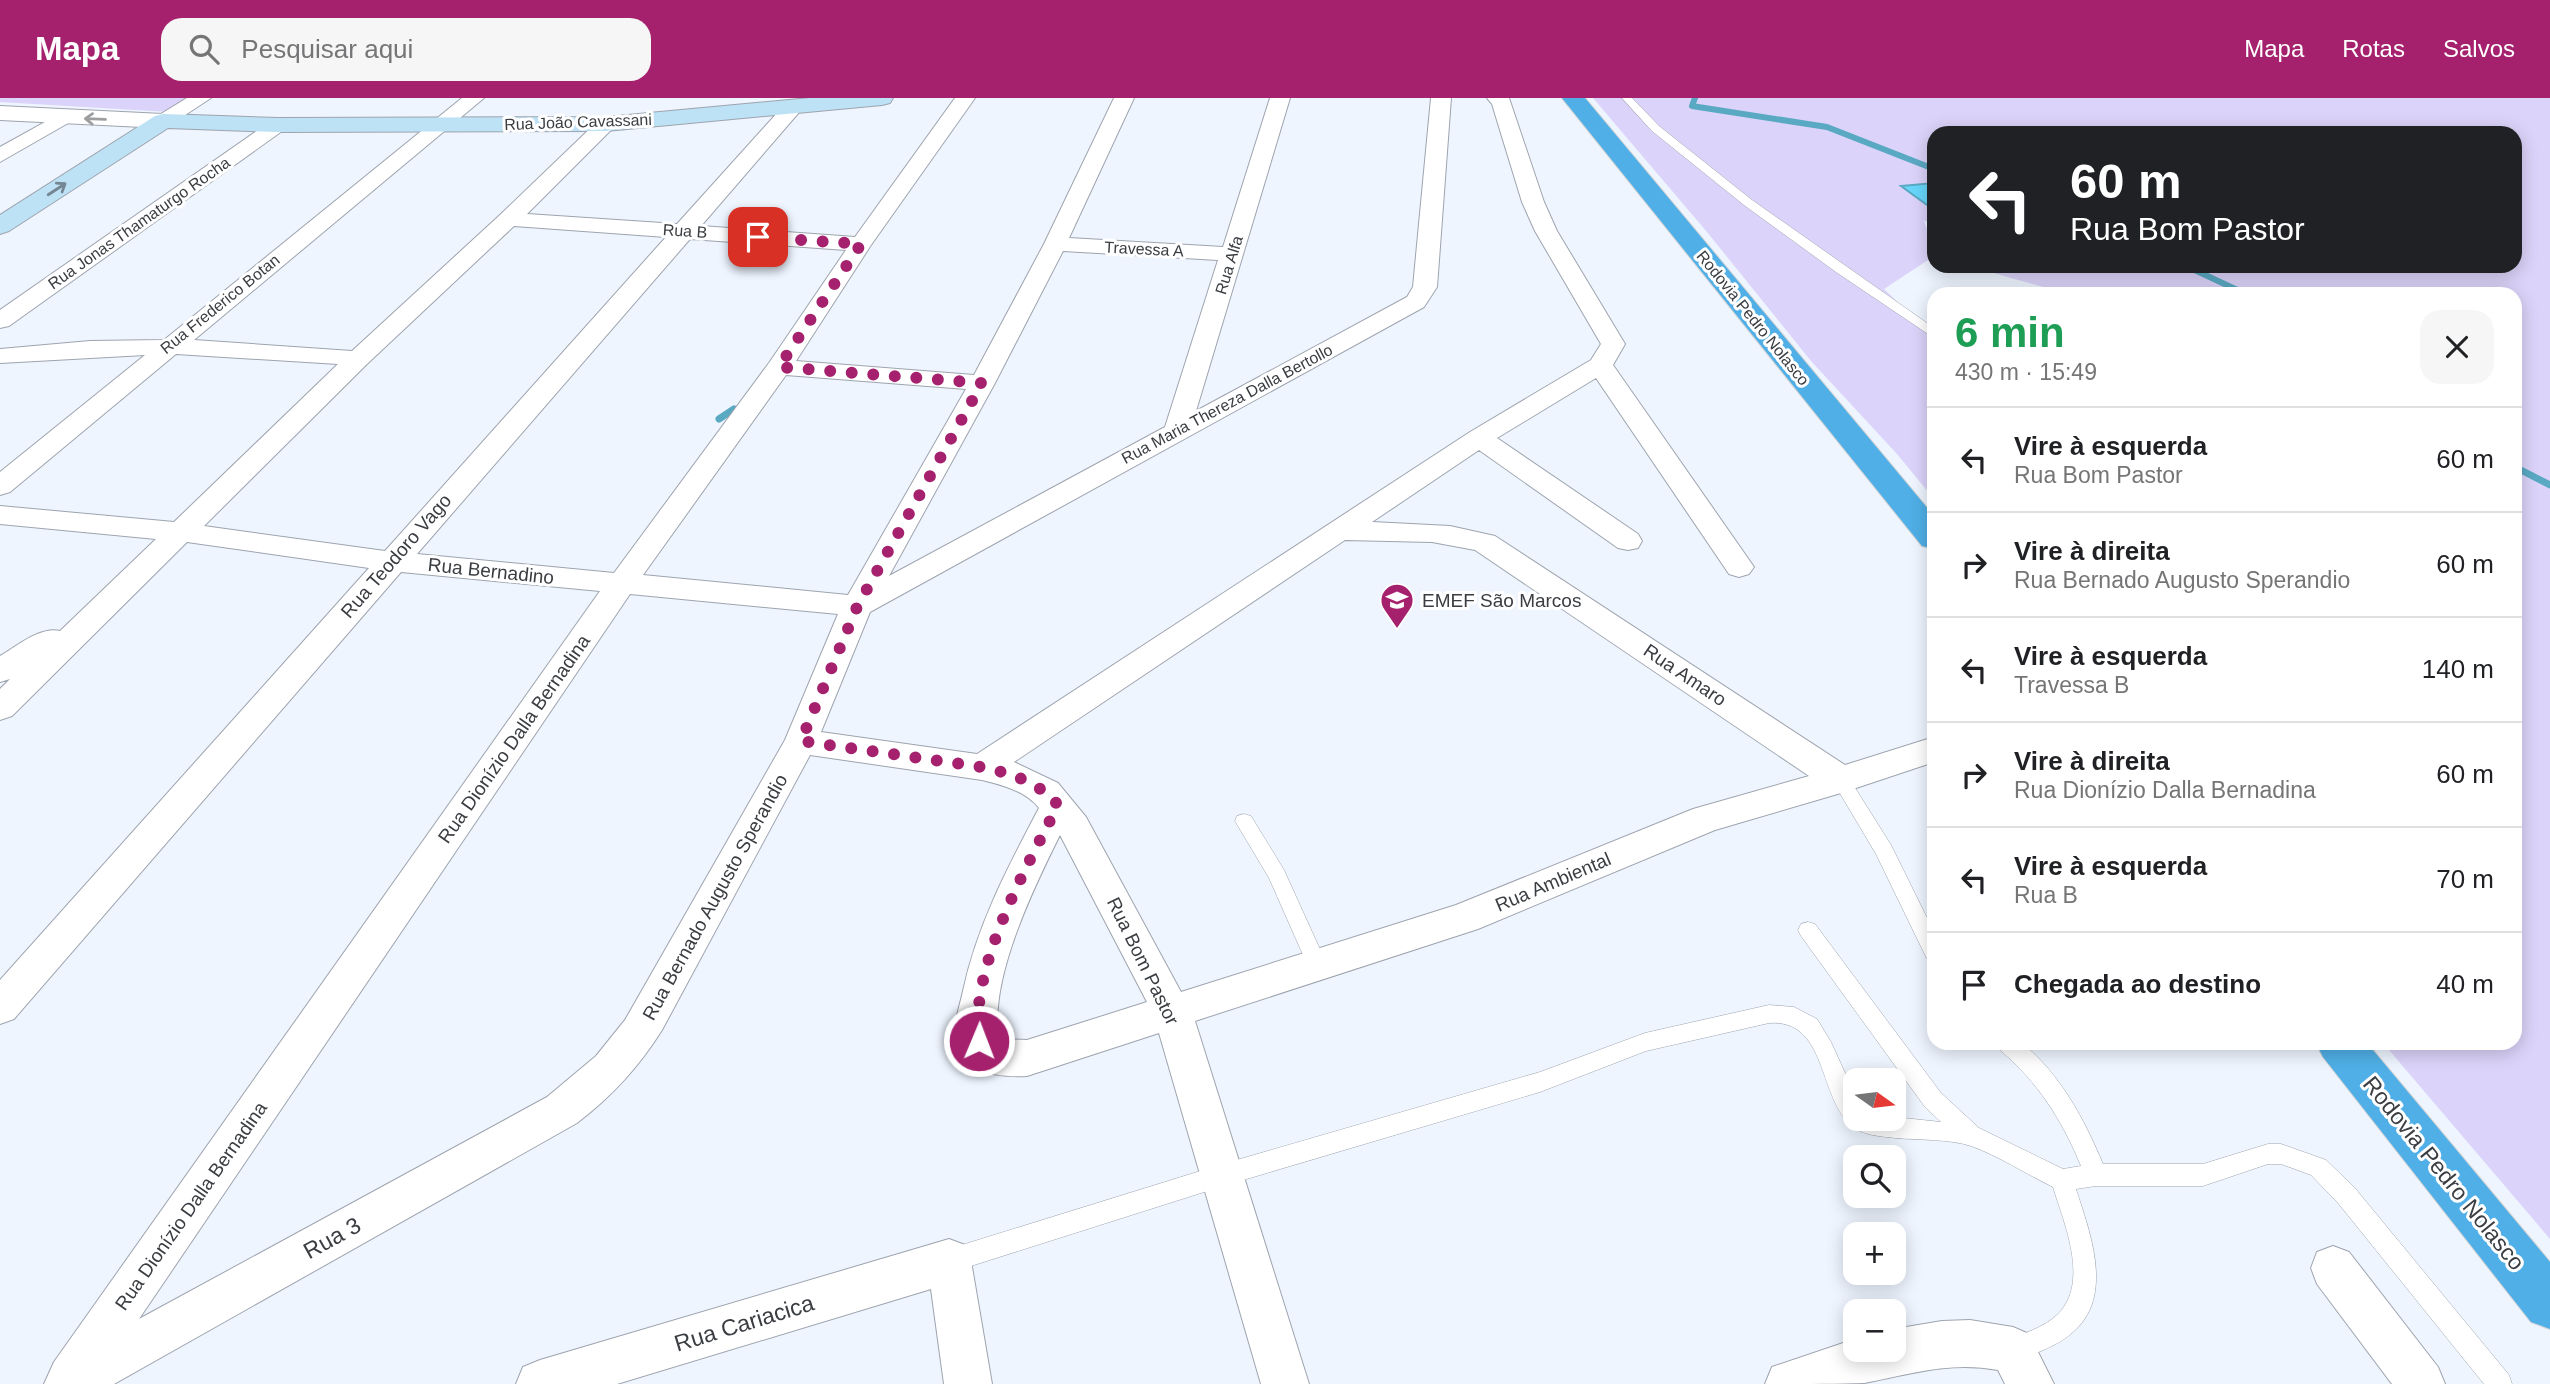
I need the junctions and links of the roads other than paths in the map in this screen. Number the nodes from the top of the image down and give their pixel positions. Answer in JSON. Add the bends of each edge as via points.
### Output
{"nodes":[{"id":1,"x":201,"y":98,"type":"edge"},
{"id":2,"x":474,"y":98,"type":"edge"},
{"id":3,"x":882,"y":98,"type":"edge"},
{"id":4,"x":965,"y":98,"type":"edge"},
{"id":5,"x":1124,"y":98,"type":"edge"},
{"id":6,"x":1280,"y":98,"type":"edge"},
{"id":7,"x":1441,"y":98,"type":"edge"},
{"id":8,"x":1573,"y":98,"type":"edge"},
{"id":9,"x":1626,"y":98,"type":"edge"},
{"id":10,"x":1499,"y":100,"type":"edge"},
{"id":11,"x":794,"y":106,"type":"junction"},
{"id":12,"x":0,"y":113,"type":"edge"},
{"id":13,"x":63,"y":118,"type":"junction"},
{"id":14,"x":163,"y":121,"type":"junction"},
{"id":15,"x":606,"y":124,"type":"junction"},
{"id":16,"x":278,"y":125,"type":"junction"},
{"id":17,"x":442,"y":125,"type":"junction"},
{"id":18,"x":0,"y":156,"type":"edge"},
{"id":19,"x":509,"y":219,"type":"junction"},
{"id":20,"x":4,"y":221,"type":"edge"},
{"id":21,"x":682,"y":231,"type":"junction"},
{"id":22,"x":1055,"y":243,"type":"junction"},
{"id":23,"x":861,"y":244,"type":"junction"},
{"id":24,"x":1233,"y":254,"type":"junction"},
{"id":25,"x":0,"y":321,"type":"edge"},
{"id":26,"x":1927,"y":329,"type":"edge"},
{"id":27,"x":168,"y":345,"type":"junction"},
{"id":28,"x":1607,"y":354,"type":"junction"},
{"id":29,"x":0,"y":356,"type":"edge"},
{"id":30,"x":358,"y":359,"type":"junction"},
{"id":31,"x":779,"y":367,"type":"junction"},
{"id":32,"x":982,"y":383,"type":"junction"},
{"id":33,"x":1177,"y":431,"type":"junction"},
{"id":34,"x":1479,"y":438,"type":"junction"},
{"id":35,"x":0,"y":486,"type":"edge"},
{"id":36,"x":0,"y":515,"type":"edge"},
{"id":37,"x":1927,"y":529,"type":"edge"},
{"id":38,"x":1341,"y":531,"type":"junction"},
{"id":39,"x":181,"y":533,"type":"junction"},
{"id":40,"x":1628,"y":541,"type":"dead end"},
{"id":41,"x":390,"y":561,"type":"junction"},
{"id":42,"x":1738,"y":567,"type":"dead end"},
{"id":43,"x":621,"y":584,"type":"junction"},
{"id":44,"x":857,"y":607,"type":"junction"},
{"id":45,"x":94,"y":617,"type":"junction"},
{"id":46,"x":0,"y":671,"type":"edge"},
{"id":47,"x":0,"y":708,"type":"edge"},
{"id":48,"x":801,"y":741,"type":"junction"},
{"id":49,"x":1927,"y":751,"type":"edge"},
{"id":50,"x":982,"y":767,"type":"junction"},
{"id":51,"x":1841,"y":780,"type":"junction"},
{"id":52,"x":1058,"y":805,"type":"junction"},
{"id":53,"x":1244,"y":821,"type":"dead end"},
{"id":54,"x":1808,"y":930,"type":"dead end"},
{"id":55,"x":1927,"y":939,"type":"edge"},
{"id":56,"x":1318,"y":967,"type":"junction"},
{"id":57,"x":0,"y":1007,"type":"edge"},
{"id":58,"x":1172,"y":1012,"type":"junction"},
{"id":59,"x":2016,"y":1050,"type":"edge"},
{"id":60,"x":2345,"y":1050,"type":"edge"},
{"id":61,"x":594,"y":1087,"type":"joint"},
{"id":62,"x":1843,"y":1090,"type":"edge"},
{"id":63,"x":1906,"y":1128,"type":"edge"},
{"id":64,"x":1971,"y":1135,"type":"junction"},
{"id":65,"x":1223,"y":1175,"type":"junction"},
{"id":66,"x":2096,"y":1175,"type":"junction"},
{"id":67,"x":2062,"y":1181,"type":"junction"},
{"id":68,"x":948,"y":1261,"type":"junction"},
{"id":69,"x":2333,"y":1268,"type":"dead end"},
{"id":70,"x":2550,"y":1303,"type":"edge"},
{"id":71,"x":2022,"y":1367,"type":"edge"},
{"id":72,"x":68,"y":1384,"type":"edge"},
{"id":73,"x":540,"y":1384,"type":"edge"},
{"id":74,"x":968,"y":1384,"type":"edge"},
{"id":75,"x":1285,"y":1384,"type":"edge"},
{"id":76,"x":1788,"y":1384,"type":"edge"},
{"id":77,"x":2421,"y":1384,"type":"edge"},
{"id":78,"x":2500,"y":1384,"type":"edge"}],
"edges":[{"from":1,"to":14,"type":"street"},
{"from":2,"to":17,"type":"street"},
{"from":3,"to":11,"type":"main road","name":"Rua João Cavassani"},
{"from":4,"to":23,"type":"street","name":"Rua Dionízio Dalla Bernadina"},
{"from":5,"to":22,"type":"street","name":"Rua Bernado Augusto Sperandio"},
{"from":6,"to":24,"type":"street","name":"Rua Alfa"},
{"from":7,"to":33,"type":"street","name":"Rua Maria Thereza Dalla Bertollo","via":[[1425,287],[1420,297]]},
{"from":8,"to":37,"type":"highway","name":"Rodovia Pedro Nolasco"},
{"from":9,"to":26,"type":"lane","via":[[1717,180]]},
{"from":10,"to":28,"type":"street","via":[[1533,202]]},
{"from":11,"to":15,"type":"main road","name":"Rua João Cavassani"},
{"from":11,"to":21,"type":"street","name":"Rua Teodoro Vago"},
{"from":12,"to":13,"type":"street","name":"Rua João Cavassani"},
{"from":14,"to":13,"type":"street","name":"Rua João Cavassani","one_way":true},
{"from":13,"to":18,"type":"street"},
{"from":14,"to":16,"type":"main road","name":"Rua João Cavassani"},
{"from":20,"to":14,"type":"main road","one_way":true},
{"from":15,"to":17,"type":"main road","name":"Rua João Cavassani"},
{"from":15,"to":19,"type":"street"},
{"from":16,"to":17,"type":"main road","name":"Rua João Cavassani"},
{"from":16,"to":25,"type":"street","name":"Rua Jonas Thamaturgo Rocha"},
{"from":17,"to":27,"type":"street","name":"Rua Frederico Botan"},
{"from":19,"to":21,"type":"street","name":"Rua B"},
{"from":19,"to":30,"type":"street"},
{"from":21,"to":23,"type":"street","name":"Rua B"},
{"from":21,"to":41,"type":"street","name":"Rua Teodoro Vago"},
{"from":22,"to":24,"type":"street","name":"Travessa A"},
{"from":22,"to":32,"type":"street","name":"Rua Bernado Augusto Sperandio"},
{"from":23,"to":31,"type":"street","name":"Rua Dionízio Dalla Bernadina"},
{"from":24,"to":33,"type":"street","name":"Rua Alfa"},
{"from":27,"to":29,"type":"street"},
{"from":27,"to":30,"type":"street","via":[[262,348]]},
{"from":27,"to":35,"type":"street","name":"Rua Frederico Botan"},
{"from":28,"to":34,"type":"street"},
{"from":28,"to":42,"type":"street"},
{"from":30,"to":39,"type":"street"},
{"from":31,"to":32,"type":"street"},
{"from":31,"to":43,"type":"street","name":"Rua Dionízio Dalla Bernadina"},
{"from":32,"to":44,"type":"street","name":"Rua Bernado Augusto Sperandio"},
{"from":33,"to":44,"type":"street","name":"Rua Maria Thereza Dalla Bertollo"},
{"from":34,"to":38,"type":"street"},
{"from":34,"to":40,"type":"street"},
{"from":36,"to":39,"type":"street","name":"Rua Bernadino"},
{"from":38,"to":50,"type":"street"},
{"from":38,"to":51,"type":"street","name":"Rua Amaro","via":[[1437,533],[1485,543]]},
{"from":39,"to":41,"type":"street","name":"Rua Bernadino"},
{"from":39,"to":45,"type":"street"},
{"from":41,"to":43,"type":"street","name":"Rua Bernadino"},
{"from":41,"to":57,"type":"street","name":"Rua Teodoro Vago"},
{"from":43,"to":44,"type":"street","name":"Rua Bernadino"},
{"from":43,"to":72,"type":"street","name":"Rua Dionízio Dalla Bernadina"},
{"from":44,"to":48,"type":"street","name":"Rua Bernado Augusto Sperandio"},
{"from":45,"to":46,"type":"street"},
{"from":45,"to":47,"type":"street"},
{"from":48,"to":50,"type":"street","name":"Rua Bom Pastor"},
{"from":48,"to":61,"type":"street","name":"Rua Bernado Augusto Sperandio","via":[[649,1018]]},
{"from":49,"to":51,"type":"street","name":"Rua Ambiental"},
{"from":50,"to":52,"type":"street","name":"Rua Bom Pastor","via":[[1014,775],[1046,792]]},
{"from":51,"to":55,"type":"lane","name":"Rua Amaro","via":[[1884,850]]},
{"from":51,"to":56,"type":"street","name":"Rua Ambiental","via":[[1705,819],[1465,918]]},
{"from":52,"to":58,"type":"street","name":"Rua Bom Pastor"},
{"from":52,"to":58,"type":"street","name":"Rua Ambiental","via":[[1015,889],[987,967],[976,1023],[986,1055],[1027,1058]]},
{"from":53,"to":56,"type":"lane","via":[[1277,875]]},
{"from":54,"to":64,"type":"lane","via":[[1933,1100]]},
{"from":56,"to":58,"type":"street","name":"Rua Ambiental"},
{"from":58,"to":65,"type":"street","name":"Rua Bom Pastor"},
{"from":59,"to":66,"type":"lane","via":[[2065,1106]]},
{"from":60,"to":70,"type":"highway","name":"Rodovia Pedro Nolasco"},
{"from":61,"to":72,"type":"street","name":"Rua 3","via":[[523,1132]]},
{"from":62,"to":65,"type":"lane","via":[[1814,1031],[1802,1019],[1769,1014],[1645,1042],[1540,1082]]},
{"from":63,"to":64,"type":"lane"},
{"from":64,"to":67,"type":"lane"},
{"from":65,"to":68,"type":"lane"},
{"from":65,"to":75,"type":"street","name":"Rua Bom Pastor"},
{"from":66,"to":67,"type":"lane"},
{"from":66,"to":78,"type":"lane","via":[[2203,1175],[2268,1154],[2318,1167]]},
{"from":67,"to":71,"type":"lane","via":[[2079,1238],[2084,1294],[2078,1310]]},
{"from":68,"to":73,"type":"street","name":"Rua Cariacica"},
{"from":68,"to":74,"type":"street"},
{"from":69,"to":77,"type":"street"},
{"from":71,"to":76,"type":"street","via":[[1967,1343],[1935,1344]]}]}
